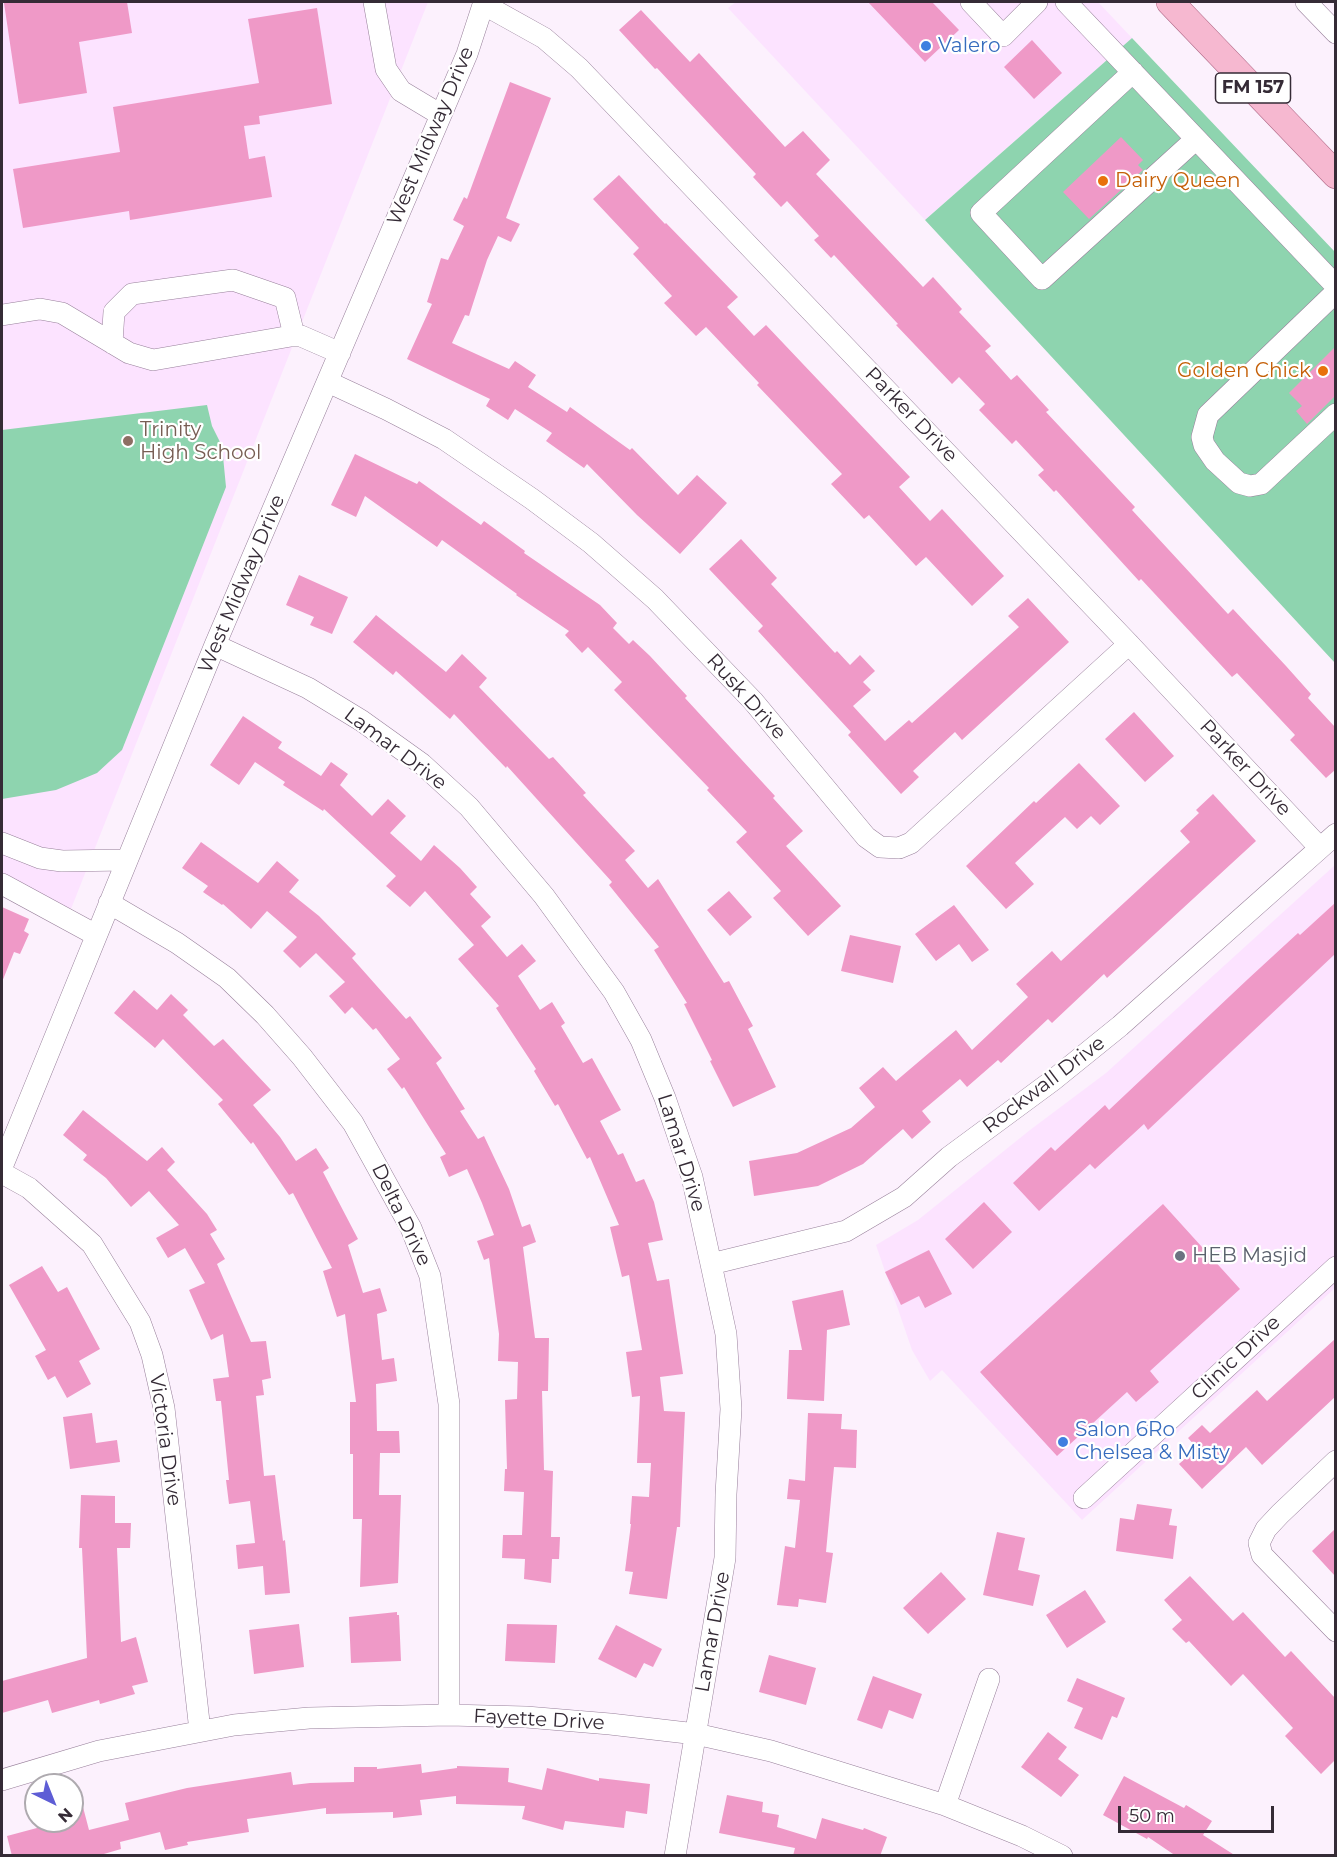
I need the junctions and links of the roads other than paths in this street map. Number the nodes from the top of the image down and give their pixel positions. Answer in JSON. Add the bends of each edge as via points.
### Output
{"nodes":[{"id":1,"x":374,"y":2,"type":"edge"},
{"id":2,"x":971,"y":2,"type":"edge"},
{"id":3,"x":1037,"y":2,"type":"edge"},
{"id":4,"x":1066,"y":2,"type":"edge"},
{"id":5,"x":1170,"y":2,"type":"edge"},
{"id":6,"x":1306,"y":2,"type":"edge"},
{"id":7,"x":484,"y":3,"type":"edge"},
{"id":8,"x":1335,"y":33,"type":"edge"},
{"id":9,"x":1133,"y":72,"type":"junction"},
{"id":10,"x":441,"y":115,"type":"junction"},
{"id":11,"x":1196,"y":139,"type":"junction"},
{"id":12,"x":1334,"y":170,"type":"edge"},
{"id":13,"x":1335,"y":286,"type":"edge"},
{"id":14,"x":1335,"y":292,"type":"edge"},
{"id":15,"x":2,"y":315,"type":"edge"},
{"id":16,"x":294,"y":335,"type":"junction"},
{"id":17,"x":112,"y":343,"type":"junction"},
{"id":18,"x":340,"y":353,"type":"junction"},
{"id":19,"x":328,"y":382,"type":"junction"},
{"id":20,"x":1335,"y":414,"type":"edge"},
{"id":21,"x":1129,"y":644,"type":"junction"},
{"id":22,"x":215,"y":645,"type":"junction"},
{"id":23,"x":1328,"y":841,"type":"edge"},
{"id":24,"x":2,"y":843,"type":"edge"},
{"id":25,"x":126,"y":860,"type":"junction"},
{"id":26,"x":2,"y":884,"type":"edge"},
{"id":27,"x":109,"y":903,"type":"junction"},
{"id":28,"x":96,"y":935,"type":"junction"},
{"id":29,"x":2,"y":1167,"type":"edge"},
{"id":30,"x":2,"y":1173,"type":"edge"},
{"id":31,"x":711,"y":1264,"type":"junction"},
{"id":32,"x":1335,"y":1267,"type":"edge"},
{"id":33,"x":1335,"y":1461,"type":"edge"},
{"id":34,"x":1084,"y":1498,"type":"dead end"},
{"id":35,"x":1335,"y":1631,"type":"edge"},
{"id":36,"x":988,"y":1679,"type":"dead end"},
{"id":37,"x":449,"y":1715,"type":"junction"},
{"id":38,"x":200,"y":1731,"type":"junction"},
{"id":39,"x":696,"y":1734,"type":"junction"},
{"id":40,"x":2,"y":1780,"type":"edge"},
{"id":41,"x":945,"y":1805,"type":"junction"},
{"id":42,"x":675,"y":1856,"type":"edge"},
{"id":43,"x":1062,"y":1856,"type":"edge"}],
"edges":[{"from":1,"to":10,"type":"street","via":[[386,69],[401,91]]},
{"from":2,"to":3,"type":"street","via":[[1003,36]]},
{"from":4,"to":9,"type":"street"},
{"from":5,"to":12,"type":"main road","number":"FM 157"},
{"from":6,"to":8,"type":"street"},
{"from":7,"to":10,"type":"street","name":"West Midway Drive"},
{"from":7,"to":21,"type":"street","name":"Parker Drive","via":[[544,38],[579,68]]},
{"from":9,"to":11,"type":"street"},
{"from":9,"to":11,"type":"street","via":[[981,213],[1042,279]]},
{"from":10,"to":18,"type":"street","name":"West Midway Drive"},
{"from":11,"to":13,"type":"street"},
{"from":14,"to":20,"type":"street","via":[[1208,415],[1202,438],[1215,461],[1239,483],[1262,484]]},
{"from":15,"to":17,"type":"street","via":[[40,309],[62,313]]},
{"from":16,"to":17,"type":"street","via":[[153,360]]},
{"from":16,"to":17,"type":"street","via":[[285,298],[233,280],[132,294],[114,312]]},
{"from":16,"to":18,"type":"street"},
{"from":18,"to":19,"type":"street","name":"West Midway Drive"},
{"from":19,"to":21,"type":"street","name":"Rusk Drive","via":[[444,439],[591,543],[655,598],[745,693],[866,837],[880,846],[898,848],[911,843]]},
{"from":19,"to":22,"type":"street","name":"West Midway Drive"},
{"from":21,"to":23,"type":"street","name":"Parker Drive"},
{"from":22,"to":25,"type":"street","name":"West Midway Drive"},
{"from":22,"to":31,"type":"street","name":"Lamar Drive","via":[[308,688],[422,764],[469,807],[544,896],[614,992],[641,1040],[692,1177]]},
{"from":23,"to":31,"type":"street","name":"Rockwall Drive","via":[[1120,1026],[904,1197],[846,1231]]},
{"from":24,"to":25,"type":"street","via":[[40,858]]},
{"from":25,"to":27,"type":"street","name":"West Midway Drive"},
{"from":26,"to":28,"type":"street"},
{"from":27,"to":28,"type":"street","name":"West Midway Drive"},
{"from":27,"to":37,"type":"street","name":"Delta Drive","via":[[227,978],[265,1015],[353,1123],[411,1228],[430,1276],[449,1404]]},
{"from":28,"to":29,"type":"street","name":"West Midway Drive"},
{"from":30,"to":38,"type":"street","name":"Victoria Drive","via":[[29,1188],[92,1244],[140,1322],[152,1355],[164,1408]]},
{"from":31,"to":39,"type":"street","name":"Lamar Drive","via":[[726,1334],[731,1409],[725,1558]]},
{"from":32,"to":34,"type":"street","name":"Clinic Drive"},
{"from":33,"to":35,"type":"street","via":[[1266,1529],[1259,1543],[1262,1555]]},
{"from":36,"to":41,"type":"street"},
{"from":37,"to":38,"type":"street","name":"Fayette Drive","via":[[309,1718]]},
{"from":37,"to":39,"type":"street","name":"Fayette Drive","via":[[526,1717]]},
{"from":38,"to":40,"type":"street","name":"Fayette Drive","via":[[99,1751]]},
{"from":39,"to":41,"type":"street","name":"Fayette Drive","via":[[771,1751]]},
{"from":39,"to":42,"type":"street","name":"Lamar Drive"},
{"from":41,"to":43,"type":"street","name":"Fayette Drive"}]}
